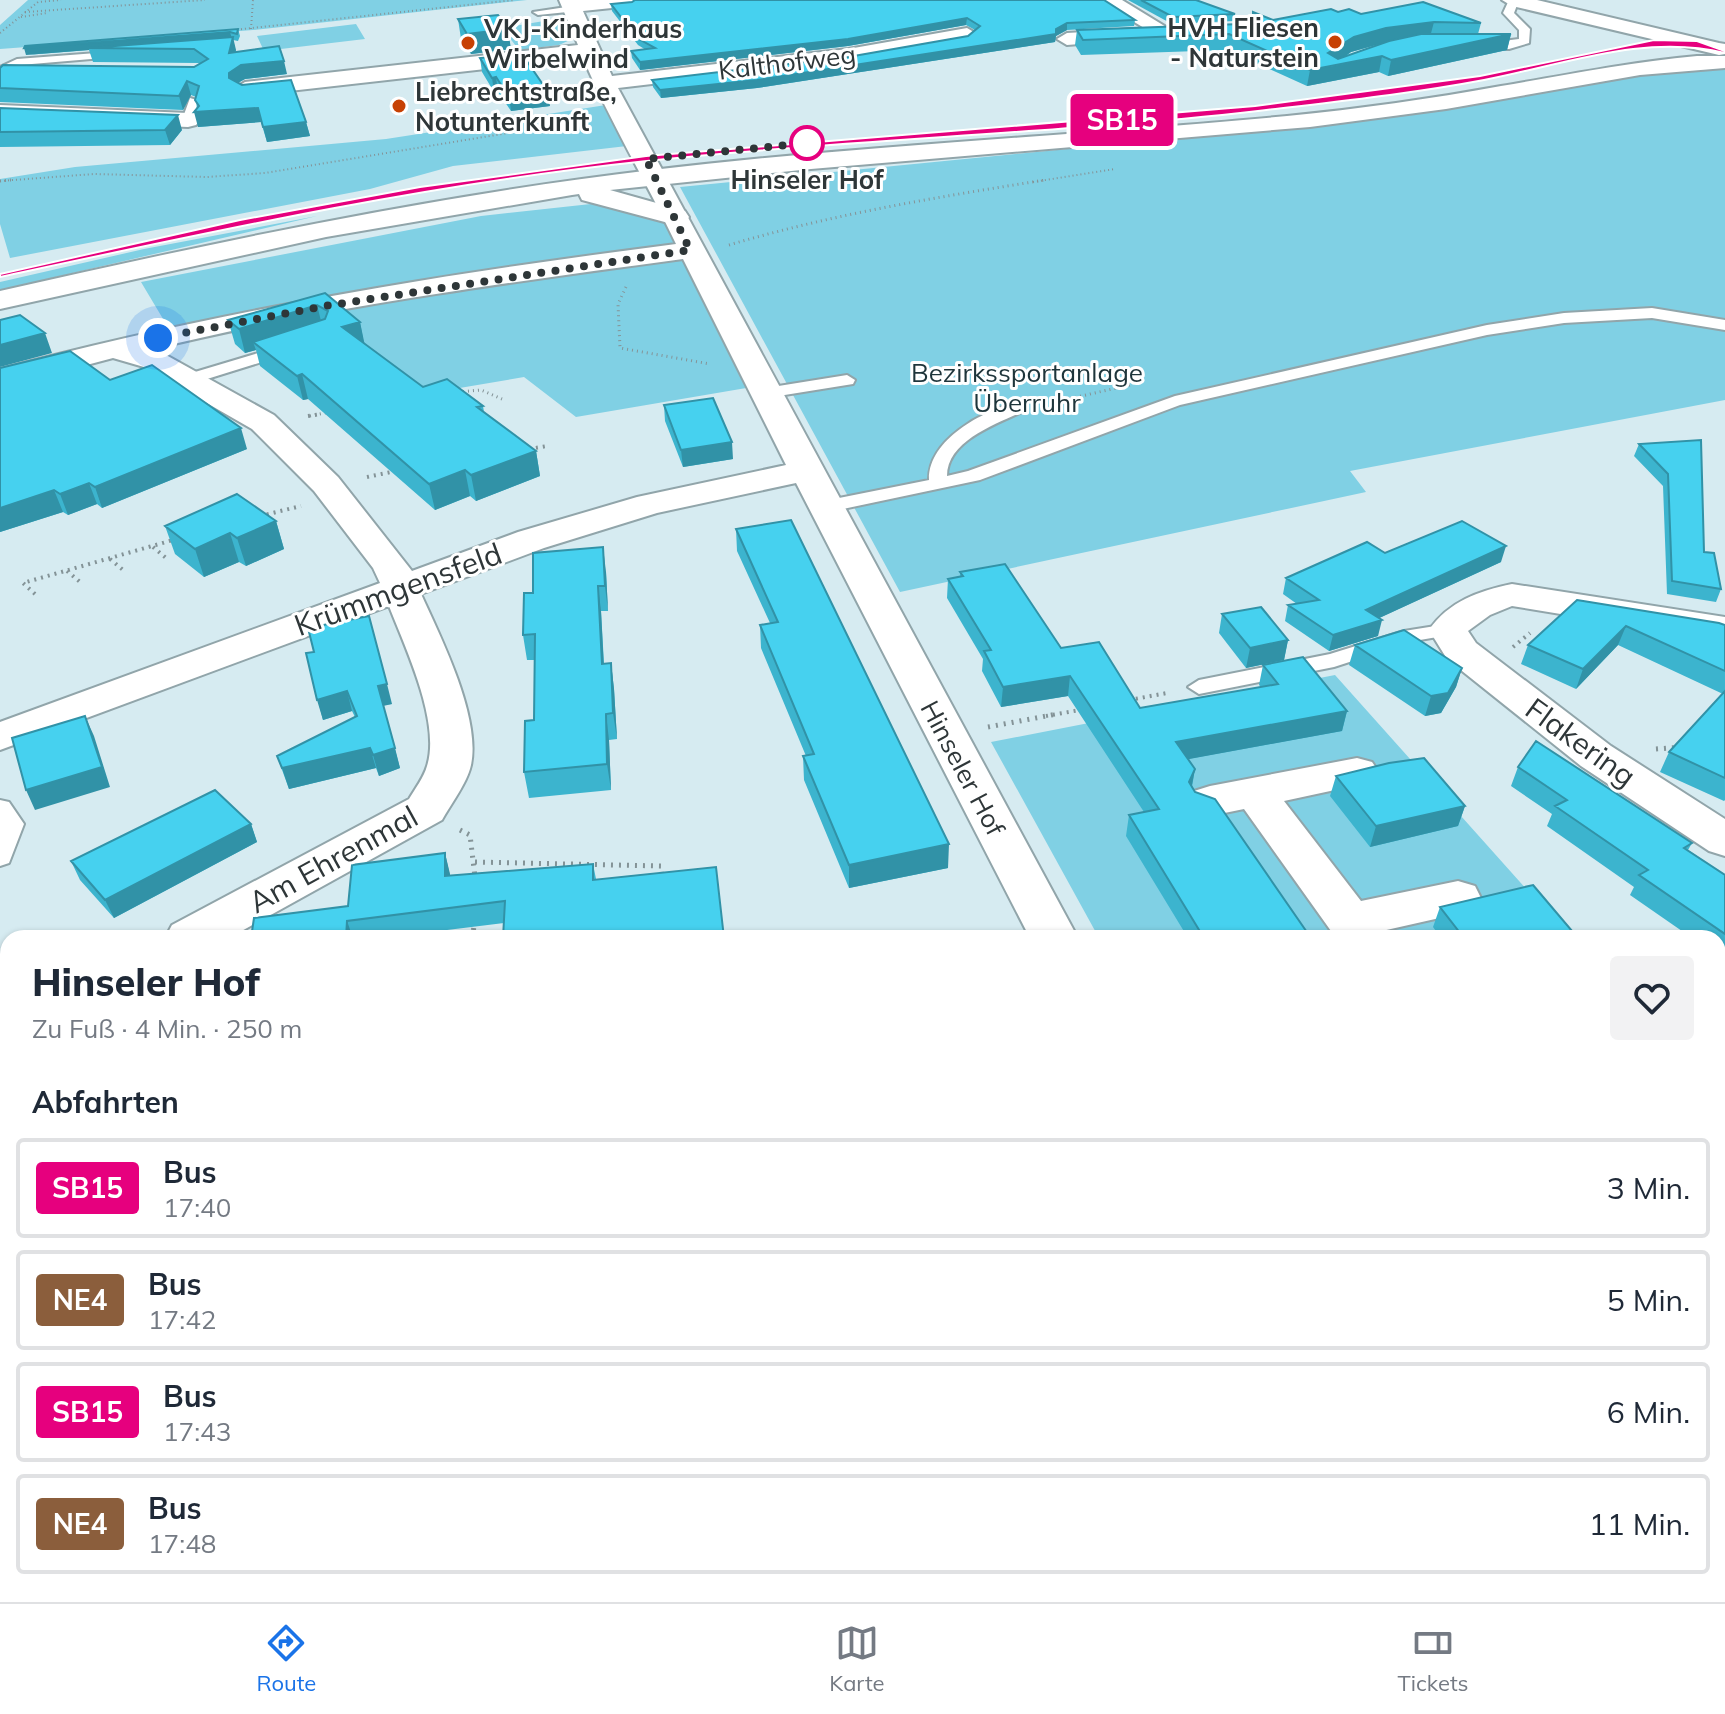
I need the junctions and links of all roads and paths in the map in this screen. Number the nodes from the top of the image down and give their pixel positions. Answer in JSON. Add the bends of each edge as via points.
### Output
{"nodes":[{"id":1,"x":61,"y":0,"type":"edge"},
{"id":2,"x":205,"y":0,"type":"edge"},
{"id":3,"x":253,"y":0,"type":"edge"},
{"id":4,"x":514,"y":0,"type":"edge"},
{"id":5,"x":631,"y":0,"type":"edge"},
{"id":6,"x":1108,"y":0,"type":"edge"},
{"id":7,"x":1513,"y":0,"type":"edge"},
{"id":8,"x":571,"y":5,"type":"edge"},
{"id":9,"x":25,"y":12,"type":"junction"},
{"id":10,"x":48,"y":12,"type":"junction"},
{"id":11,"x":538,"y":12,"type":"dead end"},
{"id":12,"x":19,"y":17,"type":"junction"},
{"id":13,"x":1597,"y":19,"type":"junction"},
{"id":14,"x":251,"y":29,"type":"junction"},
{"id":15,"x":220,"y":31,"type":"edge"},
{"id":16,"x":0,"y":33,"type":"edge"},
{"id":17,"x":967,"y":34,"type":"edge"},
{"id":18,"x":1067,"y":39,"type":"dead end"},
{"id":19,"x":1698,"y":44,"type":"junction"},
{"id":20,"x":1466,"y":46,"type":"edge"},
{"id":21,"x":1618,"y":49,"type":"junction"},
{"id":22,"x":591,"y":51,"type":"junction"},
{"id":23,"x":1725,"y":51,"type":"edge"},
{"id":24,"x":134,"y":61,"type":"edge"},
{"id":25,"x":1725,"y":62,"type":"edge"},
{"id":26,"x":1661,"y":66,"type":"junction"},
{"id":27,"x":2,"y":70,"type":"edge"},
{"id":28,"x":605,"y":83,"type":"junction"},
{"id":29,"x":245,"y":89,"type":"edge"},
{"id":30,"x":191,"y":110,"type":"edge"},
{"id":31,"x":0,"y":112,"type":"edge"},
{"id":32,"x":619,"y":116,"type":"junction"},
{"id":33,"x":651,"y":168,"type":"junction"},
{"id":34,"x":0,"y":181,"type":"edge"},
{"id":35,"x":557,"y":190,"type":"junction"},
{"id":36,"x":683,"y":234,"type":"junction"},
{"id":37,"x":610,"y":261,"type":"junction"},
{"id":38,"x":47,"y":263,"type":"dead end"},
{"id":39,"x":0,"y":300,"type":"edge"},
{"id":40,"x":1725,"y":325,"type":"edge"},
{"id":41,"x":310,"y":342,"type":"edge"},
{"id":42,"x":114,"y":349,"type":"junction"},
{"id":43,"x":0,"y":379,"type":"edge"},
{"id":44,"x":191,"y":379,"type":"junction"},
{"id":45,"x":758,"y":380,"type":"junction"},
{"id":46,"x":847,"y":380,"type":"dead end"},
{"id":47,"x":460,"y":398,"type":"edge"},
{"id":48,"x":502,"y":399,"type":"dead end"},
{"id":49,"x":1016,"y":408,"type":"dead end"},
{"id":50,"x":341,"y":410,"type":"edge"},
{"id":51,"x":263,"y":422,"type":"junction"},
{"id":52,"x":547,"y":446,"type":"dead end"},
{"id":53,"x":516,"y":451,"type":"edge"},
{"id":54,"x":408,"y":469,"type":"edge"},
{"id":55,"x":806,"y":471,"type":"junction"},
{"id":56,"x":938,"y":484,"type":"junction"},
{"id":57,"x":331,"y":490,"type":"junction"},
{"id":58,"x":824,"y":507,"type":"junction"},
{"id":59,"x":251,"y":519,"type":"edge"},
{"id":60,"x":179,"y":538,"type":"edge"},
{"id":61,"x":152,"y":546,"type":"junction"},
{"id":62,"x":109,"y":558,"type":"junction"},
{"id":63,"x":166,"y":558,"type":"edge"},
{"id":64,"x":66,"y":570,"type":"junction"},
{"id":65,"x":123,"y":570,"type":"dead end"},
{"id":66,"x":80,"y":582,"type":"dead end"},
{"id":67,"x":402,"y":588,"type":"junction"},
{"id":68,"x":35,"y":594,"type":"dead end"},
{"id":69,"x":1565,"y":602,"type":"junction"},
{"id":70,"x":1725,"y":629,"type":"edge"},
{"id":71,"x":1448,"y":630,"type":"junction"},
{"id":72,"x":1485,"y":671,"type":"junction"},
{"id":73,"x":1199,"y":687,"type":"joint"},
{"id":74,"x":1122,"y":701,"type":"edge"},
{"id":75,"x":1092,"y":707,"type":"edge"},
{"id":76,"x":1009,"y":723,"type":"dead end"},
{"id":77,"x":0,"y":737,"type":"edge"},
{"id":78,"x":1357,"y":772,"type":"edge"},
{"id":79,"x":1255,"y":793,"type":"junction"},
{"id":80,"x":1210,"y":801,"type":"edge"},
{"id":81,"x":0,"y":808,"type":"edge"},
{"id":82,"x":426,"y":809,"type":"junction"},
{"id":83,"x":1725,"y":840,"type":"edge"},
{"id":84,"x":0,"y":857,"type":"edge"},
{"id":85,"x":475,"y":862,"type":"junction"},
{"id":86,"x":531,"y":864,"type":"junction"},
{"id":87,"x":533,"y":877,"type":"edge"},
{"id":88,"x":474,"y":893,"type":"edge"},
{"id":89,"x":663,"y":894,"type":"edge"},
{"id":90,"x":1458,"y":898,"type":"dead end"},
{"id":91,"x":474,"y":908,"type":"edge"},
{"id":92,"x":204,"y":930,"type":"edge"},
{"id":93,"x":473,"y":930,"type":"edge"},
{"id":94,"x":1050,"y":930,"type":"edge"},
{"id":95,"x":1356,"y":930,"type":"edge"}],
"edges":[{"from":1,"to":9,"type":"path","via":[[38,2]]},
{"from":2,"to":10,"type":"path"},
{"from":3,"to":14,"type":"path"},
{"from":4,"to":14,"type":"path"},
{"from":5,"to":8,"type":"street"},
{"from":6,"to":18,"type":"street","via":[[1173,33]]},
{"from":7,"to":13,"type":"street"},
{"from":7,"to":20,"type":"lane","via":[[1508,13],[1524,29],[1525,41]]},
{"from":8,"to":11,"type":"lane"},
{"from":8,"to":22,"type":"street","name":"Hinseler Hof"},
{"from":9,"to":10,"type":"path"},
{"from":9,"to":12,"type":"path"},
{"from":10,"to":12,"type":"path"},
{"from":12,"to":16,"type":"path"},
{"from":13,"to":19,"type":"street"},
{"from":13,"to":21,"type":"street"},
{"from":14,"to":15,"type":"path"},
{"from":17,"to":28,"type":"street","name":"Kalthofweg","via":[[848,55]]},
{"from":19,"to":21,"type":"street"},
{"from":19,"to":23,"type":"street"},
{"from":19,"to":26,"type":"street","via":[[1695,54]]},
{"from":21,"to":33,"type":"street","via":[[1480,79],[1255,109]]},
{"from":22,"to":28,"type":"street","name":"Hinseler Hof"},
{"from":22,"to":29,"type":"street"},
{"from":24,"to":27,"type":"street"},
{"from":25,"to":26,"type":"street"},
{"from":26,"to":33,"type":"street","via":[[1401,111],[1142,137]]},
{"from":28,"to":32,"type":"street","name":"Hinseler Hof"},
{"from":30,"to":31,"type":"street"},
{"from":32,"to":33,"type":"street","name":"Hinseler Hof"},
{"from":32,"to":34,"type":"path","via":[[265,173],[126,173]]},
{"from":33,"to":35,"type":"street"},
{"from":33,"to":36,"type":"street","name":"Hinseler Hof"},
{"from":33,"to":38,"type":"street","via":[[420,190]]},
{"from":35,"to":36,"type":"street","via":[[617,199]]},
{"from":35,"to":39,"type":"street","via":[[260,243]]},
{"from":36,"to":37,"type":"street"},
{"from":36,"to":45,"type":"street","name":"Hinseler Hof"},
{"from":37,"to":42,"type":"street","via":[[299,310]]},
{"from":37,"to":45,"type":"path","via":[[629,273],[618,304],[620,348],[719,366]]},
{"from":40,"to":56,"type":"lane","via":[[1652,313],[1564,318],[1487,330],[1175,401],[1014,462]]},
{"from":41,"to":44,"type":"lane"},
{"from":42,"to":43,"type":"street"},
{"from":42,"to":44,"type":"street","name":"Am Ehrenmal"},
{"from":44,"to":51,"type":"street","name":"Am Ehrenmal"},
{"from":45,"to":46,"type":"lane"},
{"from":45,"to":55,"type":"street","name":"Hinseler Hof"},
{"from":47,"to":48,"type":"path","via":[[453,392],[480,389]]},
{"from":49,"to":56,"type":"lane","via":[[957,442],[939,462]]},
{"from":50,"to":51,"type":"path"},
{"from":51,"to":57,"type":"street","name":"Am Ehrenmal"},
{"from":52,"to":53,"type":"path"},
{"from":54,"to":57,"type":"path"},
{"from":55,"to":58,"type":"street","name":"Hinseler Hof"},
{"from":55,"to":67,"type":"street","name":"Krümmgensfeld","via":[[649,504]]},
{"from":56,"to":58,"type":"lane"},
{"from":57,"to":59,"type":"path"},
{"from":57,"to":67,"type":"street","name":"Am Ehrenmal"},
{"from":58,"to":94,"type":"street","name":"Hinseler Hof"},
{"from":60,"to":61,"type":"path"},
{"from":61,"to":62,"type":"path"},
{"from":61,"to":63,"type":"path"},
{"from":62,"to":64,"type":"path"},
{"from":62,"to":65,"type":"path"},
{"from":64,"to":66,"type":"path"},
{"from":64,"to":68,"type":"path","via":[[23,583]]},
{"from":67,"to":77,"type":"street","name":"Krümmgensfeld"},
{"from":67,"to":82,"type":"street","name":"Am Ehrenmal","via":[[433,666],[451,733],[449,766]]},
{"from":69,"to":70,"type":"street"},
{"from":69,"to":71,"type":"street","via":[[1512,595],[1492,599]]},
{"from":69,"to":72,"type":"path"},
{"from":71,"to":72,"type":"street","name":"Flakering","via":[[1461,651]]},
{"from":71,"to":73,"type":"lane"},
{"from":72,"to":83,"type":"street","name":"Flakering","via":[[1596,756]]},
{"from":73,"to":74,"type":"path"},
{"from":75,"to":76,"type":"path"},
{"from":78,"to":79,"type":"street"},
{"from":79,"to":80,"type":"street"},
{"from":79,"to":95,"type":"street"},
{"from":81,"to":84,"type":"lane","via":[[12,824]]},
{"from":82,"to":85,"type":"path","via":[[470,835]]},
{"from":82,"to":92,"type":"street","name":"Am Ehrenmal"},
{"from":85,"to":86,"type":"path"},
{"from":85,"to":88,"type":"path"},
{"from":86,"to":87,"type":"path"},
{"from":86,"to":89,"type":"path","via":[[661,866]]},
{"from":90,"to":95,"type":"street"},
{"from":91,"to":93,"type":"path"}]}
